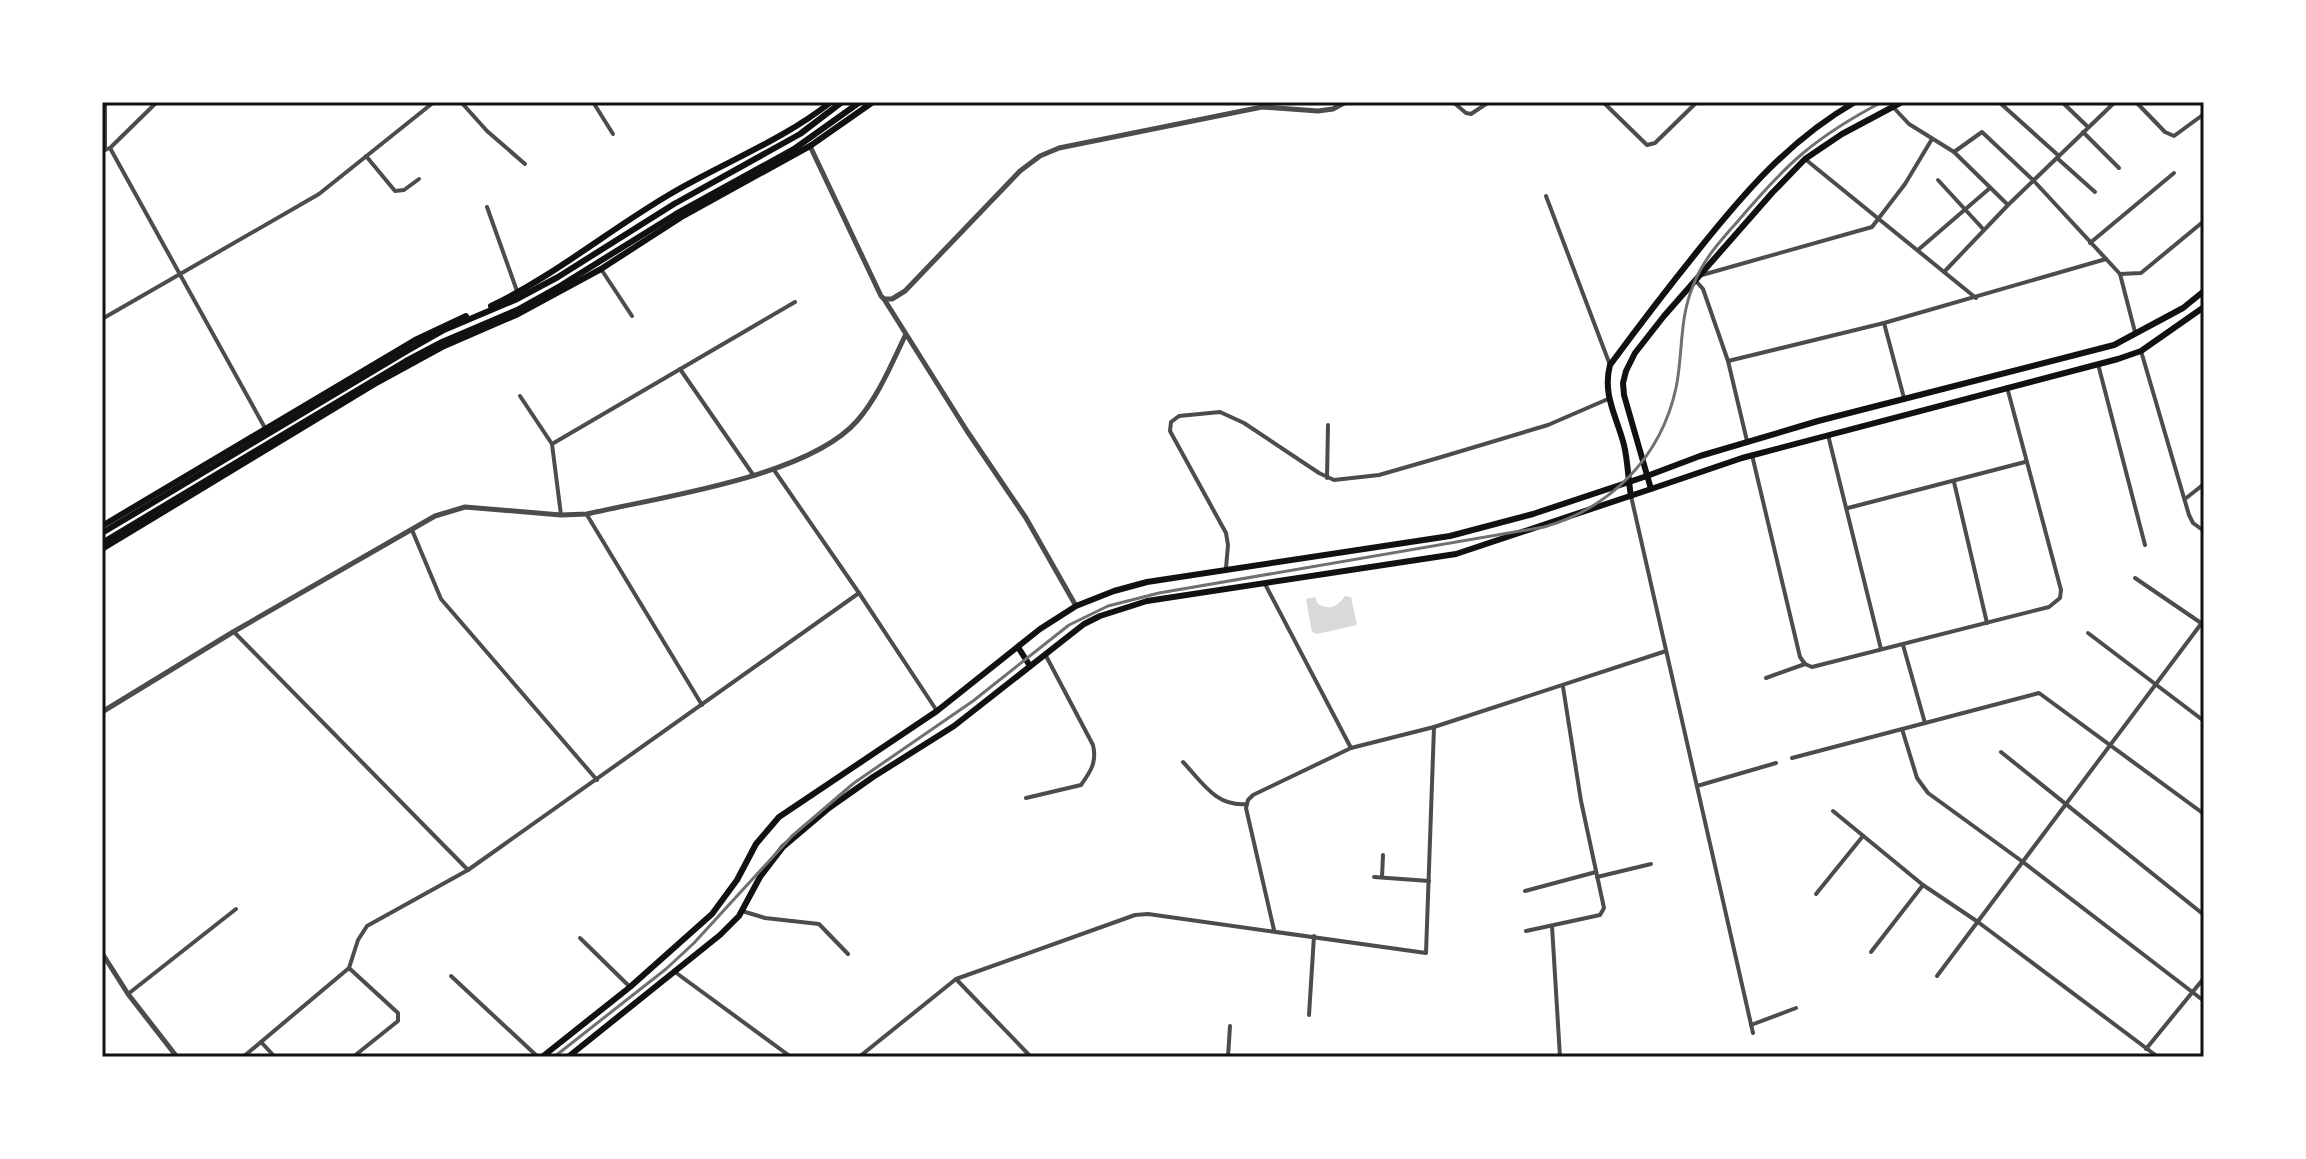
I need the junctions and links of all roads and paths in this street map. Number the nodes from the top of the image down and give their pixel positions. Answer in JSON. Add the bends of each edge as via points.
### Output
{"nodes":[{"id":1,"x":105,"y":102,"type":"edge"},
{"id":2,"x":157,"y":102,"type":"edge"},
{"id":3,"x":434,"y":102,"type":"edge"},
{"id":4,"x":461,"y":102,"type":"edge"},
{"id":5,"x":593,"y":102,"type":"edge"},
{"id":6,"x":814,"y":102,"type":"edge"},
{"id":7,"x":831,"y":102,"type":"edge"},
{"id":8,"x":842,"y":102,"type":"edge"},
{"id":9,"x":860,"y":102,"type":"edge"},
{"id":10,"x":873,"y":102,"type":"edge"},
{"id":11,"x":1273,"y":102,"type":"edge"},
{"id":12,"x":1346,"y":102,"type":"edge"},
{"id":13,"x":1453,"y":102,"type":"edge"},
{"id":14,"x":1489,"y":102,"type":"edge"},
{"id":15,"x":1603,"y":102,"type":"edge"},
{"id":16,"x":1697,"y":102,"type":"edge"},
{"id":17,"x":1855,"y":102,"type":"edge"},
{"id":18,"x":1902,"y":102,"type":"edge"},
{"id":19,"x":1999,"y":102,"type":"edge"},
{"id":20,"x":2062,"y":102,"type":"edge"},
{"id":21,"x":2115,"y":102,"type":"edge"},
{"id":22,"x":2136,"y":102,"type":"edge"},
{"id":23,"x":1262,"y":107,"type":"junction"},
{"id":24,"x":1893,"y":107,"type":"junction"},
{"id":25,"x":820,"y":111,"type":"junction"},
{"id":26,"x":2204,"y":114,"type":"edge"},
{"id":27,"x":2088,"y":127,"type":"junction"},
{"id":28,"x":2083,"y":132,"type":"junction"},
{"id":29,"x":613,"y":134,"type":"dead end"},
{"id":30,"x":1932,"y":139,"type":"junction"},
{"id":31,"x":810,"y":146,"type":"junction"},
{"id":32,"x":106,"y":150,"type":"edge"},
{"id":33,"x":1954,"y":152,"type":"junction"},
{"id":34,"x":366,"y":156,"type":"junction"},
{"id":35,"x":2058,"y":157,"type":"junction"},
{"id":36,"x":1805,"y":159,"type":"junction"},
{"id":37,"x":525,"y":164,"type":"dead end"},
{"id":38,"x":2119,"y":168,"type":"dead end"},
{"id":39,"x":2174,"y":173,"type":"dead end"},
{"id":40,"x":419,"y":179,"type":"dead end"},
{"id":41,"x":1938,"y":180,"type":"dead end"},
{"id":42,"x":2033,"y":180,"type":"junction"},
{"id":43,"x":1755,"y":182,"type":"junction"},
{"id":44,"x":1990,"y":188,"type":"junction"},
{"id":45,"x":2095,"y":192,"type":"dead end"},
{"id":46,"x":1546,"y":196,"type":"dead end"},
{"id":47,"x":1768,"y":197,"type":"junction"},
{"id":48,"x":2008,"y":205,"type":"junction"},
{"id":49,"x":487,"y":207,"type":"dead end"},
{"id":50,"x":1965,"y":210,"type":"junction"},
{"id":51,"x":1879,"y":219,"type":"junction"},
{"id":52,"x":2204,"y":221,"type":"edge"},
{"id":53,"x":1984,"y":230,"type":"junction"},
{"id":54,"x":2090,"y":243,"type":"junction"},
{"id":55,"x":1918,"y":250,"type":"junction"},
{"id":56,"x":2106,"y":259,"type":"junction"},
{"id":57,"x":601,"y":269,"type":"junction"},
{"id":58,"x":1944,"y":272,"type":"junction"},
{"id":59,"x":2120,"y":274,"type":"junction"},
{"id":60,"x":178,"y":275,"type":"junction"},
{"id":61,"x":1702,"y":275,"type":"junction"},
{"id":62,"x":1696,"y":281,"type":"junction"},
{"id":63,"x":2204,"y":291,"type":"edge"},
{"id":64,"x":518,"y":293,"type":"junction"},
{"id":65,"x":1976,"y":298,"type":"junction"},
{"id":66,"x":884,"y":299,"type":"junction"},
{"id":67,"x":795,"y":302,"type":"dead end"},
{"id":68,"x":2204,"y":307,"type":"edge"},
{"id":69,"x":632,"y":316,"type":"dead end"},
{"id":70,"x":102,"y":319,"type":"edge"},
{"id":71,"x":1884,"y":323,"type":"junction"},
{"id":72,"x":2136,"y":335,"type":"junction"},
{"id":73,"x":905,"y":336,"type":"junction"},
{"id":74,"x":2141,"y":351,"type":"junction"},
{"id":75,"x":1728,"y":361,"type":"junction"},
{"id":76,"x":2098,"y":364,"type":"junction"},
{"id":77,"x":1610,"y":365,"type":"junction"},
{"id":78,"x":2028,"y":367,"type":"junction"},
{"id":79,"x":680,"y":369,"type":"junction"},
{"id":80,"x":353,"y":377,"type":"junction"},
{"id":81,"x":2032,"y":380,"type":"junction"},
{"id":82,"x":2007,"y":387,"type":"junction"},
{"id":83,"x":362,"y":392,"type":"junction"},
{"id":84,"x":520,"y":396,"type":"dead end"},
{"id":85,"x":1904,"y":398,"type":"junction"},
{"id":86,"x":1608,"y":399,"type":"junction"},
{"id":87,"x":1328,"y":425,"type":"dead end"},
{"id":88,"x":265,"y":428,"type":"junction"},
{"id":89,"x":1828,"y":435,"type":"junction"},
{"id":90,"x":1747,"y":443,"type":"junction"},
{"id":91,"x":552,"y":444,"type":"junction"},
{"id":92,"x":1752,"y":455,"type":"junction"},
{"id":93,"x":2025,"y":462,"type":"junction"},
{"id":94,"x":774,"y":470,"type":"junction"},
{"id":95,"x":754,"y":476,"type":"junction"},
{"id":96,"x":1647,"y":476,"type":"junction"},
{"id":97,"x":1327,"y":478,"type":"junction"},
{"id":98,"x":1628,"y":482,"type":"junction"},
{"id":99,"x":1954,"y":482,"type":"junction"},
{"id":100,"x":2204,"y":484,"type":"edge"},
{"id":101,"x":1651,"y":489,"type":"junction"},
{"id":102,"x":1631,"y":496,"type":"junction"},
{"id":103,"x":2185,"y":499,"type":"junction"},
{"id":104,"x":1848,"y":508,"type":"junction"},
{"id":105,"x":587,"y":514,"type":"junction"},
{"id":106,"x":561,"y":515,"type":"junction"},
{"id":107,"x":102,"y":526,"type":"edge"},
{"id":108,"x":412,"y":530,"type":"junction"},
{"id":109,"x":2204,"y":531,"type":"edge"},
{"id":110,"x":102,"y":533,"type":"edge"},
{"id":111,"x":2145,"y":545,"type":"dead end"},
{"id":112,"x":102,"y":546,"type":"edge"},
{"id":113,"x":1226,"y":568,"type":"junction"},
{"id":114,"x":2135,"y":578,"type":"dead end"},
{"id":115,"x":1265,"y":584,"type":"junction"},
{"id":116,"x":859,"y":593,"type":"junction"},
{"id":117,"x":1076,"y":606,"type":"junction"},
{"id":118,"x":1987,"y":623,"type":"junction"},
{"id":119,"x":2203,"y":623,"type":"edge"},
{"id":120,"x":233,"y":632,"type":"junction"},
{"id":121,"x":2088,"y":633,"type":"dead end"},
{"id":122,"x":1903,"y":645,"type":"junction"},
{"id":123,"x":1018,"y":647,"type":"junction"},
{"id":124,"x":1881,"y":649,"type":"junction"},
{"id":125,"x":1666,"y":651,"type":"junction"},
{"id":126,"x":1045,"y":654,"type":"junction"},
{"id":127,"x":1805,"y":664,"type":"junction"},
{"id":128,"x":1030,"y":666,"type":"junction"},
{"id":129,"x":1766,"y":678,"type":"dead end"},
{"id":130,"x":2155,"y":685,"type":"junction"},
{"id":131,"x":1563,"y":687,"type":"junction"},
{"id":132,"x":702,"y":705,"type":"junction"},
{"id":133,"x":937,"y":711,"type":"junction"},
{"id":134,"x":102,"y":712,"type":"edge"},
{"id":135,"x":2204,"y":721,"type":"edge"},
{"id":136,"x":1925,"y":723,"type":"junction"},
{"id":137,"x":1434,"y":727,"type":"junction"},
{"id":138,"x":1902,"y":729,"type":"junction"},
{"id":139,"x":2111,"y":745,"type":"junction"},
{"id":140,"x":1351,"y":748,"type":"junction"},
{"id":141,"x":2001,"y":752,"type":"dead end"},
{"id":142,"x":1792,"y":758,"type":"dead end"},
{"id":143,"x":1183,"y":762,"type":"dead end"},
{"id":144,"x":1776,"y":763,"type":"dead end"},
{"id":145,"x":597,"y":780,"type":"junction"},
{"id":146,"x":1697,"y":786,"type":"junction"},
{"id":147,"x":1026,"y":798,"type":"dead end"},
{"id":148,"x":1247,"y":804,"type":"junction"},
{"id":149,"x":2066,"y":804,"type":"junction"},
{"id":150,"x":1833,"y":811,"type":"dead end"},
{"id":151,"x":2204,"y":814,"type":"edge"},
{"id":152,"x":1863,"y":836,"type":"junction"},
{"id":153,"x":1383,"y":855,"type":"dead end"},
{"id":154,"x":2023,"y":862,"type":"junction"},
{"id":155,"x":1651,"y":864,"type":"dead end"},
{"id":156,"x":468,"y":870,"type":"junction"},
{"id":157,"x":1597,"y":875,"type":"junction"},
{"id":158,"x":1374,"y":877,"type":"dead end"},
{"id":159,"x":1382,"y":877,"type":"junction"},
{"id":160,"x":1429,"y":881,"type":"junction"},
{"id":161,"x":1923,"y":885,"type":"junction"},
{"id":162,"x":1525,"y":891,"type":"dead end"},
{"id":163,"x":1816,"y":894,"type":"dead end"},
{"id":164,"x":236,"y":909,"type":"dead end"},
{"id":165,"x":742,"y":911,"type":"junction"},
{"id":166,"x":2204,"y":915,"type":"edge"},
{"id":167,"x":1978,"y":922,"type":"junction"},
{"id":168,"x":1552,"y":926,"type":"junction"},
{"id":169,"x":1274,"y":931,"type":"junction"},
{"id":170,"x":1526,"y":931,"type":"dead end"},
{"id":171,"x":1314,"y":936,"type":"junction"},
{"id":172,"x":580,"y":938,"type":"dead end"},
{"id":173,"x":1871,"y":952,"type":"dead end"},
{"id":174,"x":102,"y":953,"type":"edge"},
{"id":175,"x":848,"y":954,"type":"dead end"},
{"id":176,"x":349,"y":968,"type":"junction"},
{"id":177,"x":673,"y":971,"type":"junction"},
{"id":178,"x":451,"y":976,"type":"dead end"},
{"id":179,"x":1937,"y":976,"type":"dead end"},
{"id":180,"x":2204,"y":978,"type":"edge"},
{"id":181,"x":956,"y":979,"type":"junction"},
{"id":182,"x":630,"y":987,"type":"junction"},
{"id":183,"x":2192,"y":993,"type":"junction"},
{"id":184,"x":128,"y":994,"type":"junction"},
{"id":185,"x":2204,"y":1001,"type":"edge"},
{"id":186,"x":1796,"y":1008,"type":"dead end"},
{"id":187,"x":1309,"y":1015,"type":"dead end"},
{"id":188,"x":1751,"y":1025,"type":"junction"},
{"id":189,"x":1230,"y":1026,"type":"dead end"},
{"id":190,"x":1753,"y":1033,"type":"dead end"},
{"id":191,"x":570,"y":1034,"type":"junction"},
{"id":192,"x":261,"y":1042,"type":"junction"},
{"id":193,"x":580,"y":1048,"type":"junction"},
{"id":194,"x":2146,"y":1049,"type":"junction"},
{"id":195,"x":177,"y":1057,"type":"edge"},
{"id":196,"x":243,"y":1057,"type":"edge"},
{"id":197,"x":275,"y":1057,"type":"edge"},
{"id":198,"x":353,"y":1057,"type":"edge"},
{"id":199,"x":540,"y":1057,"type":"edge"},
{"id":200,"x":568,"y":1057,"type":"edge"},
{"id":201,"x":791,"y":1057,"type":"edge"},
{"id":202,"x":859,"y":1057,"type":"edge"},
{"id":203,"x":1031,"y":1057,"type":"edge"},
{"id":204,"x":1228,"y":1057,"type":"edge"},
{"id":205,"x":1560,"y":1057,"type":"edge"},
{"id":206,"x":2158,"y":1057,"type":"edge"}],
"edges":[{"from":1,"to":32,"type":"street"},
{"from":2,"to":32,"type":"street"},
{"from":3,"to":34,"type":"street"},
{"from":4,"to":37,"type":"street"},
{"from":5,"to":29,"type":"street"},
{"from":6,"to":25,"type":"street"},
{"from":7,"to":25,"type":"main road"},
{"from":8,"to":110,"type":"main road","via":[[800,134],[558,277],[444,330]]},
{"from":9,"to":112,"type":"main road","via":[[794,149],[517,310],[406,361]]},
{"from":10,"to":31,"type":"main road"},
{"from":11,"to":23,"type":"street"},
{"from":12,"to":23,"type":"street","via":[[1318,111]]},
{"from":13,"to":14,"type":"street","via":[[1471,114]]},
{"from":15,"to":16,"type":"street","via":[[1647,145]]},
{"from":17,"to":43,"type":"main road","via":[[1799,140]]},
{"from":18,"to":24,"type":"main road"},
{"from":19,"to":35,"type":"street"},
{"from":20,"to":27,"type":"street"},
{"from":21,"to":27,"type":"street"},
{"from":22,"to":26,"type":"street","via":[[2174,136]]},
{"from":23,"to":66,"type":"street","via":[[1040,156],[905,291]]},
{"from":24,"to":30,"type":"street"},
{"from":24,"to":36,"type":"main road"},
{"from":25,"to":64,"type":"main road","via":[[670,194]]},
{"from":27,"to":28,"type":"street"},
{"from":28,"to":35,"type":"street"},
{"from":28,"to":38,"type":"street"},
{"from":30,"to":33,"type":"street"},
{"from":30,"to":51,"type":"street"},
{"from":31,"to":57,"type":"main road","via":[[683,216]]},
{"from":31,"to":66,"type":"street"},
{"from":32,"to":60,"type":"street"},
{"from":33,"to":42,"type":"street","via":[[1982,132]]},
{"from":33,"to":44,"type":"street"},
{"from":34,"to":40,"type":"street","via":[[395,191]]},
{"from":34,"to":60,"type":"street","via":[[319,194]]},
{"from":35,"to":42,"type":"street"},
{"from":35,"to":45,"type":"street"},
{"from":36,"to":47,"type":"main road"},
{"from":36,"to":51,"type":"street"},
{"from":39,"to":54,"type":"street"},
{"from":41,"to":50,"type":"street"},
{"from":42,"to":48,"type":"street"},
{"from":42,"to":54,"type":"street"},
{"from":43,"to":47,"type":"main road"},
{"from":43,"to":77,"type":"main road"},
{"from":44,"to":48,"type":"street"},
{"from":44,"to":50,"type":"street"},
{"from":46,"to":77,"type":"street"},
{"from":47,"to":61,"type":"main road"},
{"from":48,"to":53,"type":"street"},
{"from":49,"to":64,"type":"street"},
{"from":50,"to":53,"type":"street"},
{"from":50,"to":55,"type":"street"},
{"from":51,"to":55,"type":"street"},
{"from":51,"to":61,"type":"street","via":[[1864,230]]},
{"from":52,"to":59,"type":"street","via":[[2141,273]]},
{"from":53,"to":58,"type":"street"},
{"from":54,"to":56,"type":"street"},
{"from":55,"to":58,"type":"street"},
{"from":56,"to":59,"type":"street"},
{"from":56,"to":65,"type":"street"},
{"from":57,"to":69,"type":"street"},
{"from":57,"to":83,"type":"main road"},
{"from":58,"to":65,"type":"street"},
{"from":59,"to":72,"type":"street"},
{"from":60,"to":70,"type":"street"},
{"from":60,"to":88,"type":"street"},
{"from":61,"to":62,"type":"main road"},
{"from":62,"to":75,"type":"street"},
{"from":62,"to":96,"type":"main road","via":[[1635,353],[1623,383]]},
{"from":63,"to":72,"type":"main road"},
{"from":64,"to":80,"type":"main road","via":[[441,326]]},
{"from":65,"to":71,"type":"street"},
{"from":66,"to":73,"type":"street"},
{"from":67,"to":79,"type":"street"},
{"from":68,"to":74,"type":"main road"},
{"from":71,"to":75,"type":"street"},
{"from":71,"to":85,"type":"street"},
{"from":72,"to":78,"type":"main road"},
{"from":73,"to":94,"type":"street","via":[[856,423],[832,443]]},
{"from":73,"to":117,"type":"street","via":[[1026,518]]},
{"from":74,"to":76,"type":"main road"},
{"from":74,"to":103,"type":"street"},
{"from":75,"to":90,"type":"street"},
{"from":76,"to":81,"type":"main road"},
{"from":76,"to":111,"type":"street"},
{"from":77,"to":86,"type":"main road"},
{"from":78,"to":81,"type":"main road"},
{"from":78,"to":85,"type":"main road"},
{"from":79,"to":91,"type":"street"},
{"from":79,"to":95,"type":"street"},
{"from":80,"to":83,"type":"main road"},
{"from":80,"to":88,"type":"main road"},
{"from":81,"to":82,"type":"main road"},
{"from":82,"to":89,"type":"main road"},
{"from":82,"to":93,"type":"street"},
{"from":83,"to":112,"type":"main road"},
{"from":84,"to":91,"type":"street"},
{"from":85,"to":90,"type":"main road"},
{"from":86,"to":97,"type":"street","via":[[1548,425],[1379,475]]},
{"from":86,"to":98,"type":"main road","via":[[1624,443]]},
{"from":87,"to":97,"type":"street"},
{"from":88,"to":107,"type":"main road"},
{"from":89,"to":92,"type":"main road"},
{"from":89,"to":104,"type":"street"},
{"from":90,"to":96,"type":"main road"},
{"from":91,"to":106,"type":"street"},
{"from":92,"to":101,"type":"main road"},
{"from":92,"to":127,"type":"street"},
{"from":93,"to":99,"type":"street"},
{"from":93,"to":118,"type":"street","via":[[2060,598],[2049,607]]},
{"from":94,"to":95,"type":"street"},
{"from":94,"to":116,"type":"street"},
{"from":95,"to":105,"type":"street"},
{"from":96,"to":98,"type":"main road"},
{"from":96,"to":101,"type":"main road"},
{"from":97,"to":113,"type":"street","via":[[1220,412],[1174,419],[1170,431],[1226,533]]},
{"from":98,"to":102,"type":"main road"},
{"from":98,"to":113,"type":"main road","via":[[1450,536]]},
{"from":99,"to":104,"type":"street"},
{"from":99,"to":118,"type":"street"},
{"from":100,"to":103,"type":"street"},
{"from":101,"to":102,"type":"main road"},
{"from":102,"to":115,"type":"main road","via":[[1456,554]]},
{"from":102,"to":125,"type":"street"},
{"from":103,"to":109,"type":"street","via":[[2190,519]]},
{"from":104,"to":124,"type":"street"},
{"from":105,"to":106,"type":"street"},
{"from":105,"to":132,"type":"street"},
{"from":106,"to":108,"type":"street","via":[[465,507]]},
{"from":108,"to":120,"type":"street"},
{"from":108,"to":145,"type":"street","via":[[441,599]]},
{"from":113,"to":117,"type":"main road","via":[[1147,582]]},
{"from":114,"to":119,"type":"street"},
{"from":115,"to":126,"type":"main road","via":[[1123,608],[1084,624]]},
{"from":115,"to":140,"type":"street"},
{"from":116,"to":132,"type":"street"},
{"from":116,"to":133,"type":"street"},
{"from":117,"to":123,"type":"main road"},
{"from":118,"to":122,"type":"street"},
{"from":119,"to":130,"type":"street"},
{"from":120,"to":134,"type":"street"},
{"from":120,"to":156,"type":"street"},
{"from":121,"to":130,"type":"street"},
{"from":122,"to":124,"type":"street"},
{"from":122,"to":136,"type":"street"},
{"from":123,"to":128,"type":"main road"},
{"from":123,"to":133,"type":"main road"},
{"from":124,"to":127,"type":"street","via":[[1812,667]]},
{"from":125,"to":131,"type":"street"},
{"from":125,"to":146,"type":"street"},
{"from":126,"to":128,"type":"main road"},
{"from":126,"to":147,"type":"street","via":[[1096,756],[1081,785]]},
{"from":127,"to":129,"type":"street"},
{"from":128,"to":165,"type":"main road","via":[[954,726],[829,808],[783,847]]},
{"from":130,"to":135,"type":"street"},
{"from":130,"to":139,"type":"street"},
{"from":131,"to":137,"type":"street"},
{"from":131,"to":157,"type":"street"},
{"from":132,"to":145,"type":"street"},
{"from":133,"to":182,"type":"main road","via":[[779,817],[712,914]]},
{"from":136,"to":138,"type":"street"},
{"from":136,"to":139,"type":"street","via":[[2039,693]]},
{"from":137,"to":140,"type":"street"},
{"from":137,"to":160,"type":"street"},
{"from":138,"to":142,"type":"street"},
{"from":138,"to":154,"type":"street","via":[[1921,787]]},
{"from":139,"to":149,"type":"street"},
{"from":139,"to":151,"type":"street"},
{"from":140,"to":148,"type":"street","via":[[1253,795]]},
{"from":141,"to":149,"type":"street"},
{"from":143,"to":148,"type":"street","via":[[1219,800]]},
{"from":144,"to":146,"type":"street"},
{"from":145,"to":156,"type":"street"},
{"from":146,"to":188,"type":"street"},
{"from":148,"to":169,"type":"street"},
{"from":149,"to":154,"type":"street"},
{"from":149,"to":166,"type":"street"},
{"from":150,"to":152,"type":"street"},
{"from":152,"to":161,"type":"street"},
{"from":152,"to":163,"type":"street"},
{"from":153,"to":159,"type":"street"},
{"from":154,"to":167,"type":"street"},
{"from":154,"to":183,"type":"street"},
{"from":155,"to":157,"type":"street"},
{"from":156,"to":176,"type":"street","via":[[367,926]]},
{"from":157,"to":162,"type":"street"},
{"from":157,"to":168,"type":"street","via":[[1604,908],[1600,915]]},
{"from":158,"to":159,"type":"street"},
{"from":159,"to":160,"type":"street"},
{"from":160,"to":171,"type":"street","via":[[1426,953]]},
{"from":161,"to":167,"type":"street"},
{"from":161,"to":173,"type":"street"},
{"from":164,"to":184,"type":"street"},
{"from":165,"to":175,"type":"street","via":[[819,924]]},
{"from":165,"to":177,"type":"main road"},
{"from":167,"to":179,"type":"street"},
{"from":167,"to":194,"type":"street"},
{"from":168,"to":170,"type":"street"},
{"from":168,"to":205,"type":"street"},
{"from":169,"to":171,"type":"street"},
{"from":169,"to":181,"type":"street","via":[[1135,915]]},
{"from":171,"to":187,"type":"street"},
{"from":172,"to":182,"type":"street"},
{"from":174,"to":184,"type":"street"},
{"from":176,"to":192,"type":"street"},
{"from":176,"to":198,"type":"street","via":[[398,1013],[398,1021]]},
{"from":177,"to":193,"type":"main road"},
{"from":177,"to":201,"type":"street"},
{"from":178,"to":199,"type":"street"},
{"from":180,"to":183,"type":"street"},
{"from":181,"to":202,"type":"street"},
{"from":181,"to":203,"type":"street"},
{"from":182,"to":191,"type":"main road"},
{"from":183,"to":185,"type":"street"},
{"from":183,"to":194,"type":"street"},
{"from":184,"to":195,"type":"street"},
{"from":186,"to":188,"type":"street"},
{"from":188,"to":190,"type":"street"},
{"from":189,"to":204,"type":"street"},
{"from":191,"to":193,"type":"main road"},
{"from":191,"to":199,"type":"main road"},
{"from":192,"to":196,"type":"street"},
{"from":192,"to":197,"type":"street"},
{"from":193,"to":200,"type":"main road"},
{"from":194,"to":206,"type":"street"}]}
